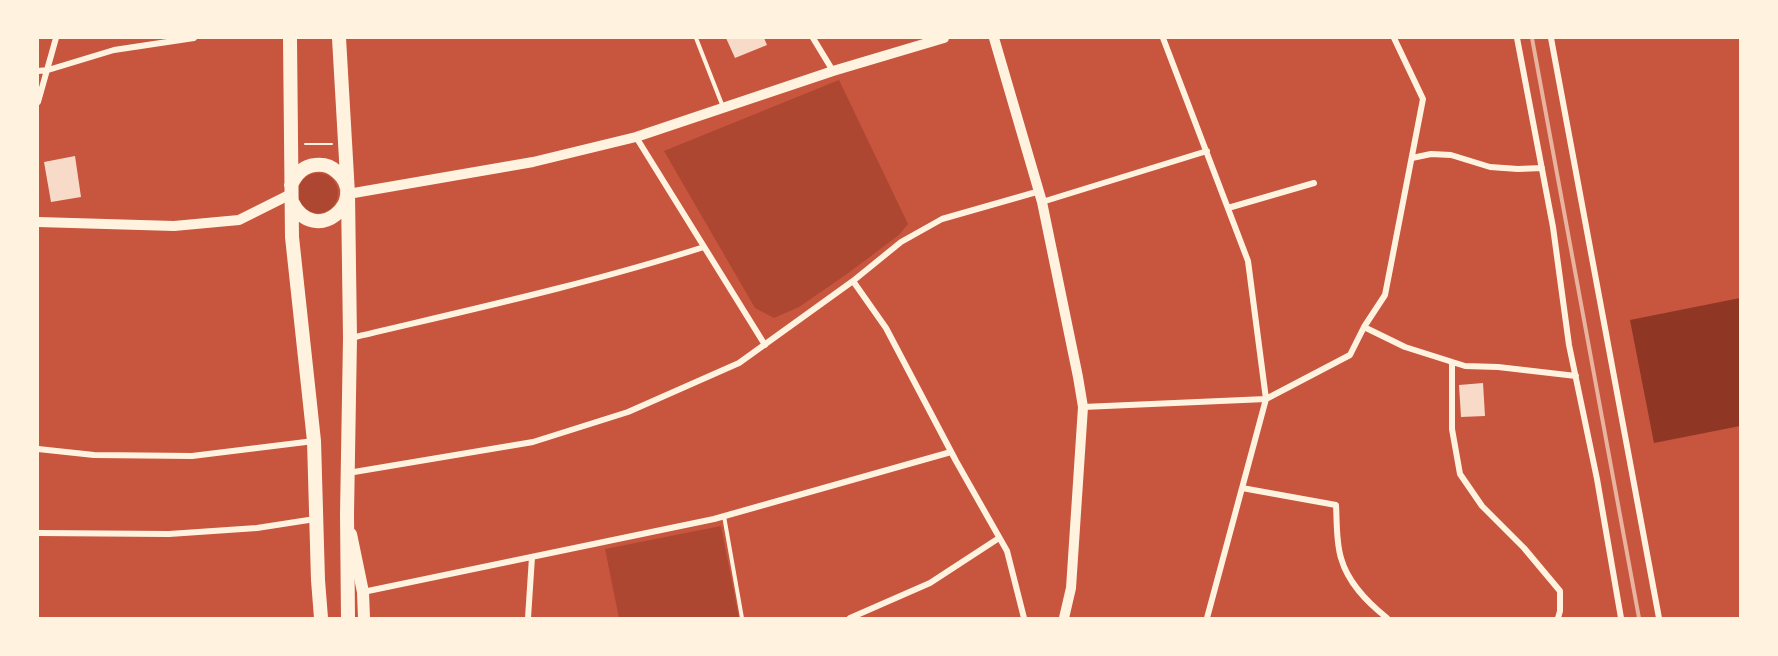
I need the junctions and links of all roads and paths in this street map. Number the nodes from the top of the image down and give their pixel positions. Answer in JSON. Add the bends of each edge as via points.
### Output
{"nodes":[{"id":1,"x":56,"y":38,"type":"edge"},
{"id":2,"x":194,"y":38,"type":"edge"},
{"id":3,"x":290,"y":38,"type":"edge"},
{"id":4,"x":339,"y":38,"type":"edge"},
{"id":5,"x":696,"y":38,"type":"edge"},
{"id":6,"x":813,"y":38,"type":"edge"},
{"id":7,"x":944,"y":38,"type":"edge"},
{"id":8,"x":994,"y":38,"type":"edge"},
{"id":9,"x":1163,"y":38,"type":"edge"},
{"id":10,"x":1394,"y":38,"type":"edge"},
{"id":11,"x":1517,"y":38,"type":"edge"},
{"id":12,"x":1551,"y":38,"type":"edge"},
{"id":13,"x":48,"y":70,"type":"junction"},
{"id":14,"x":38,"y":71,"type":"edge"},
{"id":15,"x":833,"y":71,"type":"junction"},
{"id":16,"x":38,"y":102,"type":"edge"},
{"id":17,"x":723,"y":108,"type":"junction"},
{"id":18,"x":636,"y":136,"type":"junction"},
{"id":19,"x":291,"y":144,"type":"junction"},
{"id":20,"x":345,"y":144,"type":"junction"},
{"id":21,"x":1207,"y":152,"type":"junction"},
{"id":22,"x":1412,"y":158,"type":"junction"},
{"id":23,"x":1542,"y":168,"type":"junction"},
{"id":24,"x":1314,"y":183,"type":"dead end"},
{"id":25,"x":292,"y":194,"type":"junction"},
{"id":26,"x":348,"y":194,"type":"junction"},
{"id":27,"x":1041,"y":197,"type":"junction"},
{"id":28,"x":1228,"y":208,"type":"junction"},
{"id":29,"x":38,"y":222,"type":"edge"},
{"id":30,"x":704,"y":247,"type":"junction"},
{"id":31,"x":853,"y":281,"type":"junction"},
{"id":32,"x":1364,"y":327,"type":"junction"},
{"id":33,"x":350,"y":338,"type":"junction"},
{"id":34,"x":765,"y":345,"type":"junction"},
{"id":35,"x":1452,"y":362,"type":"junction"},
{"id":36,"x":1576,"y":376,"type":"junction"},
{"id":37,"x":1266,"y":399,"type":"junction"},
{"id":38,"x":1083,"y":407,"type":"junction"},
{"id":39,"x":314,"y":441,"type":"junction"},
{"id":40,"x":38,"y":449,"type":"edge"},
{"id":41,"x":951,"y":452,"type":"junction"},
{"id":42,"x":348,"y":473,"type":"junction"},
{"id":43,"x":1242,"y":488,"type":"junction"},
{"id":44,"x":347,"y":514,"type":"junction"},
{"id":45,"x":724,"y":516,"type":"junction"},
{"id":46,"x":316,"y":519,"type":"junction"},
{"id":47,"x":38,"y":533,"type":"edge"},
{"id":48,"x":999,"y":538,"type":"junction"},
{"id":49,"x":532,"y":557,"type":"junction"},
{"id":50,"x":318,"y":580,"type":"junction"},
{"id":51,"x":363,"y":592,"type":"junction"},
{"id":52,"x":316,"y":618,"type":"edge"},
{"id":53,"x":321,"y":618,"type":"edge"},
{"id":54,"x":348,"y":618,"type":"edge"},
{"id":55,"x":364,"y":618,"type":"edge"},
{"id":56,"x":528,"y":618,"type":"edge"},
{"id":57,"x":742,"y":618,"type":"edge"},
{"id":58,"x":850,"y":618,"type":"edge"},
{"id":59,"x":1024,"y":618,"type":"edge"},
{"id":60,"x":1064,"y":618,"type":"edge"},
{"id":61,"x":1208,"y":618,"type":"edge"},
{"id":62,"x":1387,"y":618,"type":"edge"},
{"id":63,"x":1558,"y":618,"type":"edge"},
{"id":64,"x":1621,"y":618,"type":"edge"},
{"id":65,"x":1659,"y":618,"type":"edge"}],
"edges":[{"from":1,"to":13,"type":"street"},
{"from":2,"to":13,"type":"street","via":[[114,50]]},
{"from":3,"to":19,"type":"highway"},
{"from":4,"to":20,"type":"highway"},
{"from":5,"to":17,"type":"lane"},
{"from":6,"to":15,"type":"street"},
{"from":7,"to":15,"type":"street"},
{"from":8,"to":27,"type":"street"},
{"from":9,"to":21,"type":"street"},
{"from":10,"to":22,"type":"street","via":[[1423,99]]},
{"from":11,"to":23,"type":"street"},
{"from":12,"to":65,"type":"street"},
{"from":13,"to":14,"type":"street"},
{"from":13,"to":16,"type":"street"},
{"from":15,"to":17,"type":"street"},
{"from":17,"to":18,"type":"street"},
{"from":18,"to":26,"type":"street","via":[[533,162]]},
{"from":18,"to":30,"type":"street"},
{"from":19,"to":20,"type":"path"},
{"from":19,"to":25,"type":"highway"},
{"from":20,"to":26,"type":"highway"},
{"from":21,"to":27,"type":"street"},
{"from":21,"to":28,"type":"street"},
{"from":22,"to":23,"type":"street","via":[[1451,155],[1490,167]]},
{"from":22,"to":32,"type":"street","via":[[1385,295]]},
{"from":23,"to":36,"type":"street"},
{"from":24,"to":28,"type":"street"},
{"from":25,"to":26,"type":"highway","via":[[295,209],[302,216],[319,221],[336,215]]},
{"from":25,"to":26,"type":"highway","via":[[297,174],[304,168],[323,164],[340,173]]},
{"from":25,"to":29,"type":"street","via":[[239,220],[174,226]]},
{"from":25,"to":39,"type":"highway","via":[[292,237]]},
{"from":26,"to":33,"type":"highway"},
{"from":27,"to":31,"type":"street","via":[[942,219],[902,242]]},
{"from":27,"to":38,"type":"street"},
{"from":28,"to":37,"type":"street","via":[[1248,261]]},
{"from":30,"to":33,"type":"street","via":[[532,296]]},
{"from":30,"to":34,"type":"street"},
{"from":31,"to":34,"type":"street"},
{"from":31,"to":41,"type":"street","via":[[886,328]]},
{"from":32,"to":35,"type":"street","via":[[1405,348]]},
{"from":32,"to":37,"type":"street","via":[[1350,355]]},
{"from":33,"to":42,"type":"highway"},
{"from":34,"to":42,"type":"street","via":[[739,363],[628,412],[533,442]]},
{"from":35,"to":36,"type":"street"},
{"from":35,"to":63,"type":"street","via":[[1452,429],[1460,474],[1482,506],[1560,591]]},
{"from":36,"to":64,"type":"street"},
{"from":37,"to":38,"type":"street"},
{"from":37,"to":43,"type":"street"},
{"from":38,"to":60,"type":"street","via":[[1071,588]]},
{"from":39,"to":40,"type":"street","via":[[192,456],[94,455]]},
{"from":39,"to":46,"type":"highway"},
{"from":41,"to":45,"type":"street"},
{"from":41,"to":48,"type":"street"},
{"from":42,"to":44,"type":"highway"},
{"from":43,"to":61,"type":"street"},
{"from":43,"to":62,"type":"street","via":[[1336,505],[1340,556],[1350,580]]},
{"from":44,"to":51,"type":"main road"},
{"from":44,"to":54,"type":"highway"},
{"from":45,"to":49,"type":"street"},
{"from":45,"to":57,"type":"lane"},
{"from":46,"to":47,"type":"street","via":[[169,534]]},
{"from":46,"to":50,"type":"highway"},
{"from":48,"to":58,"type":"street","via":[[930,583]]},
{"from":48,"to":59,"type":"street","via":[[1007,551]]},
{"from":49,"to":51,"type":"street"},
{"from":49,"to":56,"type":"street"},
{"from":50,"to":52,"type":"main road"},
{"from":50,"to":53,"type":"highway"},
{"from":51,"to":55,"type":"main road"}]}
